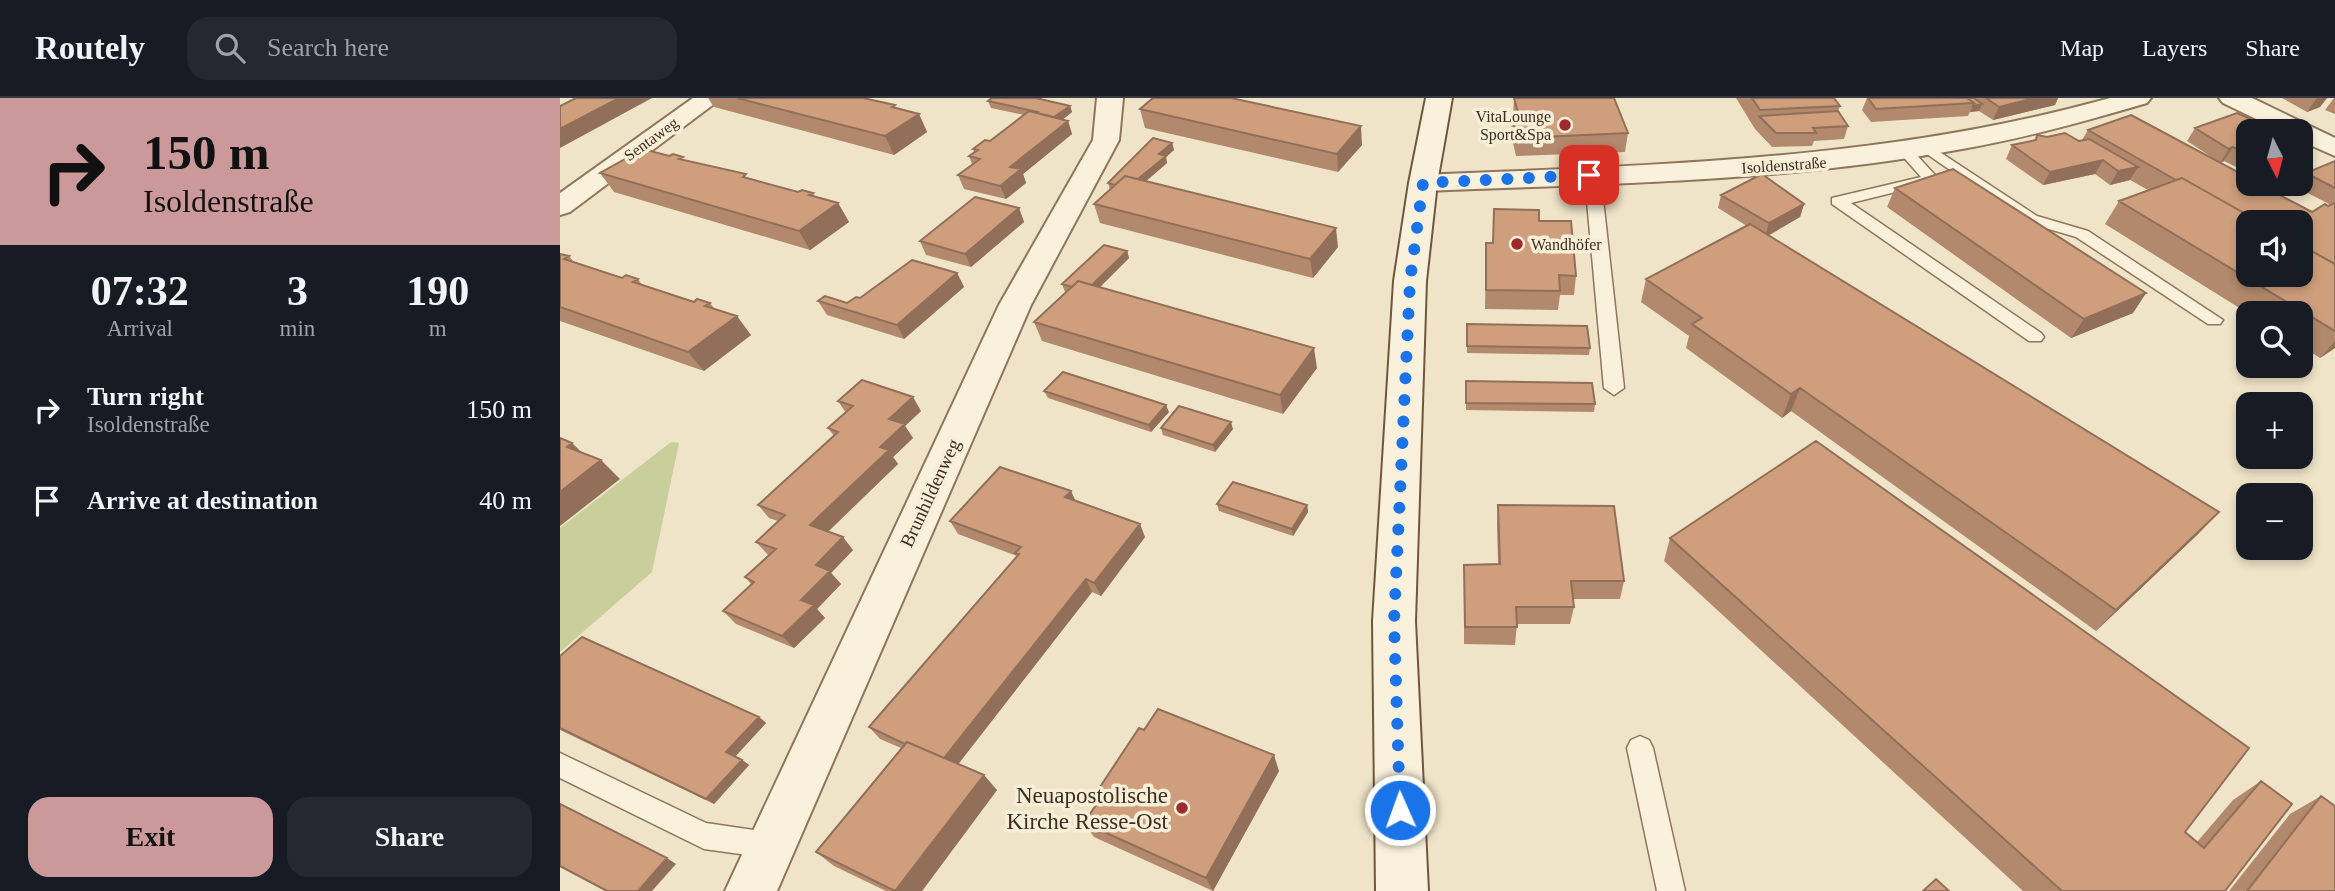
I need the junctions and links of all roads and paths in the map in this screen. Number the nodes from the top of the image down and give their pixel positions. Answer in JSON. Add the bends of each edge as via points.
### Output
{"nodes":[{"id":1,"x":709,"y":98,"type":"edge"},
{"id":2,"x":1110,"y":98,"type":"edge"},
{"id":3,"x":1439,"y":98,"type":"edge"},
{"id":4,"x":2138,"y":98,"type":"edge"},
{"id":5,"x":2232,"y":98,"type":"edge"},
{"id":6,"x":2276,"y":119,"type":"edge"},
{"id":7,"x":2314,"y":138,"type":"edge"},
{"id":8,"x":2335,"y":148,"type":"edge"},
{"id":9,"x":1917,"y":151,"type":"junction"},
{"id":10,"x":1589,"y":175,"type":"junction"},
{"id":11,"x":1423,"y":183,"type":"junction"},
{"id":12,"x":560,"y":206,"type":"edge"},
{"id":13,"x":2214,"y":320,"type":"dead end"},
{"id":14,"x":2035,"y":337,"type":"dead end"},
{"id":15,"x":1614,"y":388,"type":"dead end"},
{"id":16,"x":1640,"y":748,"type":"dead end"},
{"id":17,"x":560,"y":765,"type":"edge"},
{"id":18,"x":770,"y":844,"type":"junction"},
{"id":19,"x":751,"y":891,"type":"edge"},
{"id":20,"x":1402,"y":891,"type":"edge"},
{"id":21,"x":1671,"y":891,"type":"edge"}],
"edges":[{"from":1,"to":12,"type":"street","name":"Sentaweg"},
{"from":2,"to":18,"type":"street","name":"Brunhildenweg","via":[[1106,139],[1015,304]]},
{"from":3,"to":11,"type":"street"},
{"from":4,"to":9,"type":"street","name":"Isoldenstraße","via":[[1978,141]]},
{"from":5,"to":6,"type":"street"},
{"from":7,"to":8,"type":"street"},
{"from":9,"to":10,"type":"street","name":"Isoldenstraße","via":[[1787,166]]},
{"from":9,"to":13,"type":"lane","via":[[2031,219],[2082,234]]},
{"from":9,"to":14,"type":"lane","via":[[1931,180],[1839,201]]},
{"from":10,"to":11,"type":"street","name":"Isoldenstraße"},
{"from":10,"to":15,"type":"lane"},
{"from":11,"to":20,"type":"street","via":[[1410,281],[1394,621]]},
{"from":16,"to":21,"type":"lane"},
{"from":17,"to":18,"type":"lane","via":[[704,836]]},
{"from":18,"to":19,"type":"street","name":"Brunhildenweg"}]}
